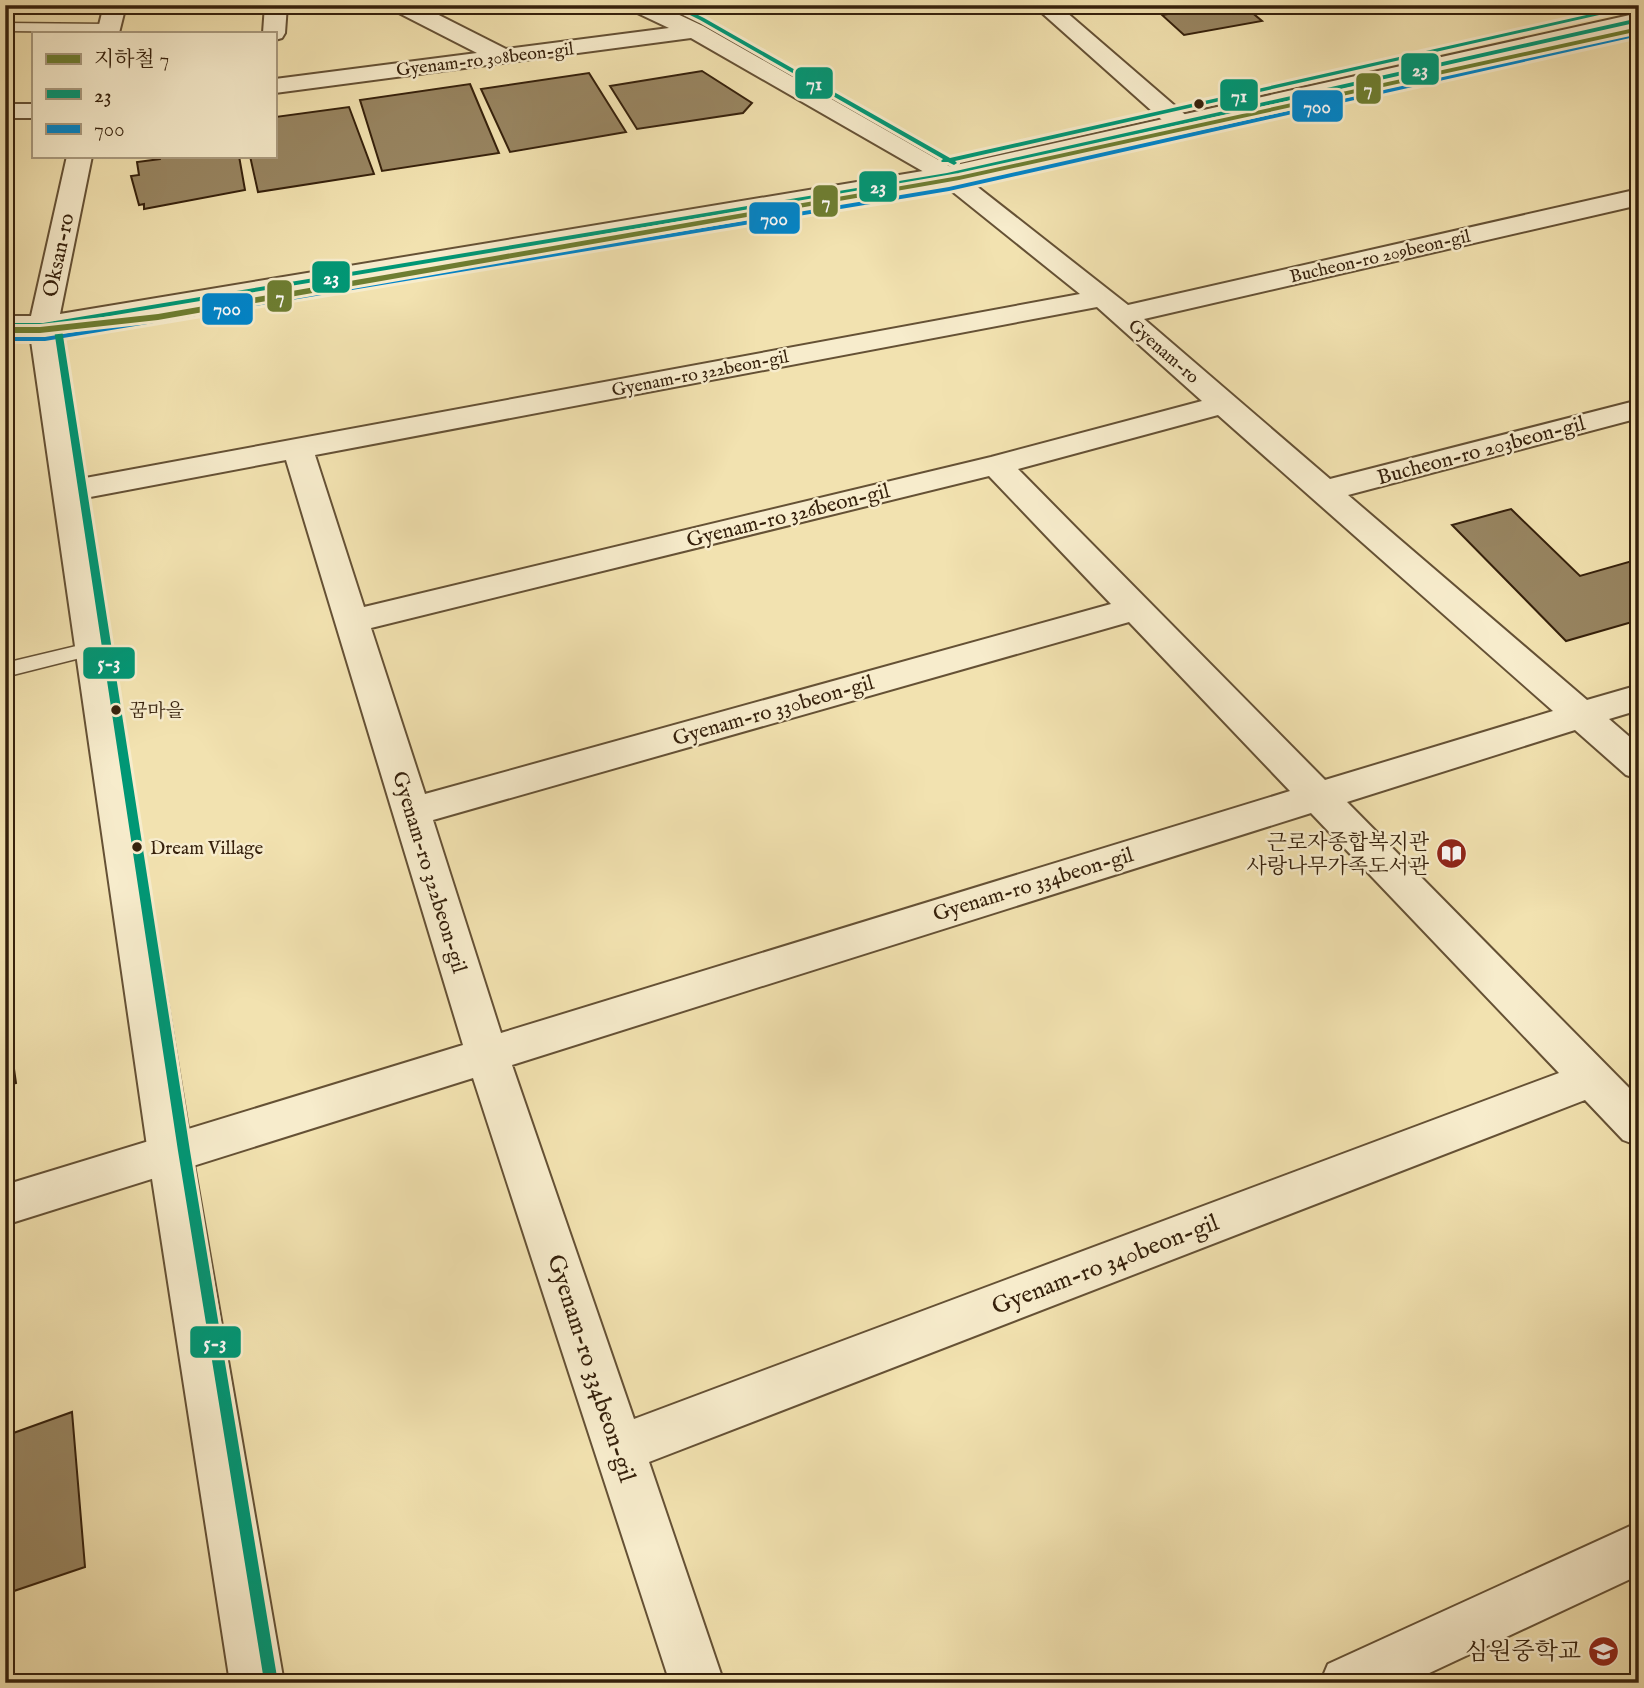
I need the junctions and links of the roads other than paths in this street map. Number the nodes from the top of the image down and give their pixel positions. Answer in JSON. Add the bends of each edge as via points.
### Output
{"nodes":[{"id":1,"x":115,"y":5,"type":"edge"},
{"id":2,"x":276,"y":5,"type":"edge"},
{"id":3,"x":401,"y":5,"type":"edge"},
{"id":4,"x":639,"y":5,"type":"edge"},
{"id":5,"x":1044,"y":5,"type":"edge"},
{"id":6,"x":1639,"y":20,"type":"edge"},
{"id":7,"x":5,"y":27,"type":"edge"},
{"id":8,"x":109,"y":31,"type":"edge"},
{"id":9,"x":695,"y":31,"type":"junction"},
{"id":10,"x":274,"y":32,"type":"edge"},
{"id":11,"x":502,"y":57,"type":"junction"},
{"id":12,"x":276,"y":86,"type":"edge"},
{"id":13,"x":5,"y":111,"type":"edge"},
{"id":14,"x":32,"y":111,"type":"edge"},
{"id":15,"x":1180,"y":123,"type":"junction"},
{"id":16,"x":79,"y":158,"type":"edge"},
{"id":17,"x":947,"y":176,"type":"junction"},
{"id":18,"x":1639,"y":197,"type":"edge"},
{"id":19,"x":1112,"y":306,"type":"junction"},
{"id":20,"x":5,"y":325,"type":"edge"},
{"id":21,"x":43,"y":325,"type":"junction"},
{"id":22,"x":1224,"y":404,"type":"junction"},
{"id":23,"x":1639,"y":409,"type":"edge"},
{"id":24,"x":298,"y":449,"type":"junction"},
{"id":25,"x":996,"y":465,"type":"junction"},
{"id":26,"x":69,"y":491,"type":"junction"},
{"id":27,"x":1324,"y":491,"type":"junction"},
{"id":28,"x":1135,"y":609,"type":"junction"},
{"id":29,"x":352,"y":621,"type":"junction"},
{"id":30,"x":93,"y":648,"type":"junction"},
{"id":31,"x":5,"y":670,"type":"edge"},
{"id":32,"x":1639,"y":697,"type":"edge"},
{"id":33,"x":1580,"y":715,"type":"junction"},
{"id":34,"x":1639,"y":766,"type":"edge"},
{"id":35,"x":1315,"y":797,"type":"junction"},
{"id":36,"x":411,"y":812,"type":"junction"},
{"id":37,"x":487,"y":1054,"type":"junction"},
{"id":38,"x":1592,"y":1079,"type":"junction"},
{"id":39,"x":1639,"y":1127,"type":"edge"},
{"id":40,"x":170,"y":1153,"type":"junction"},
{"id":41,"x":5,"y":1205,"type":"edge"},
{"id":42,"x":619,"y":1449,"type":"junction"},
{"id":43,"x":1639,"y":1548,"type":"edge"},
{"id":44,"x":257,"y":1683,"type":"edge"},
{"id":45,"x":697,"y":1683,"type":"edge"},
{"id":46,"x":1347,"y":1683,"type":"edge"}],
"edges":[{"from":1,"to":8,"type":"street"},
{"from":2,"to":10,"type":"street"},
{"from":3,"to":11,"type":"street"},
{"from":4,"to":9,"type":"street","name":"Gyenam-ro"},
{"from":5,"to":15,"type":"street"},
{"from":6,"to":15,"type":"street"},
{"from":7,"to":8,"type":"lane"},
{"from":9,"to":11,"type":"street","name":"Gyenam-ro 308beon-gil"},
{"from":9,"to":17,"type":"street","name":"Gyenam-ro"},
{"from":11,"to":12,"type":"street","name":"Gyenam-ro 308beon-gil"},
{"from":13,"to":14,"type":"street"},
{"from":15,"to":17,"type":"street"},
{"from":16,"to":21,"type":"street","name":"Oksan-ro"},
{"from":17,"to":19,"type":"street","name":"Gyenam-ro"},
{"from":17,"to":21,"type":"street"},
{"from":18,"to":19,"type":"street","name":"Bucheon-ro 209beon-gil"},
{"from":19,"to":22,"type":"street","name":"Gyenam-ro"},
{"from":19,"to":24,"type":"street","name":"Gyenam-ro 322beon-gil"},
{"from":20,"to":21,"type":"street"},
{"from":21,"to":26,"type":"street","name":"Oksan-ro"},
{"from":22,"to":25,"type":"street","name":"Gyenam-ro 326beon-gil"},
{"from":22,"to":27,"type":"street","name":"Gyenam-ro"},
{"from":23,"to":27,"type":"street","name":"Bucheon-ro 203beon-gil"},
{"from":24,"to":26,"type":"street","name":"Gyenam-ro 322beon-gil"},
{"from":24,"to":29,"type":"street","name":"Gyenam-ro 322beon-gil"},
{"from":25,"to":28,"type":"street"},
{"from":25,"to":29,"type":"street","name":"Gyenam-ro 326beon-gil"},
{"from":26,"to":30,"type":"street","name":"Oksan-ro"},
{"from":27,"to":33,"type":"street","name":"Gyenam-ro"},
{"from":28,"to":35,"type":"street"},
{"from":28,"to":36,"type":"street","name":"Gyenam-ro 330beon-gil"},
{"from":29,"to":36,"type":"street","name":"Gyenam-ro 322beon-gil"},
{"from":30,"to":31,"type":"lane"},
{"from":30,"to":40,"type":"street","name":"Oksan-ro"},
{"from":32,"to":33,"type":"street","name":"Gyenam-ro 334beon-gil"},
{"from":33,"to":34,"type":"street","name":"Gyenam-ro"},
{"from":33,"to":35,"type":"street","name":"Gyenam-ro 334beon-gil"},
{"from":35,"to":37,"type":"street","name":"Gyenam-ro 334beon-gil"},
{"from":35,"to":38,"type":"street"},
{"from":36,"to":37,"type":"street","name":"Gyenam-ro 322beon-gil"},
{"from":37,"to":40,"type":"street","name":"Gyenam-ro 334beon-gil"},
{"from":37,"to":42,"type":"street","name":"Gyenam-ro 334beon-gil"},
{"from":38,"to":39,"type":"street"},
{"from":38,"to":42,"type":"street","name":"Gyenam-ro 340beon-gil"},
{"from":40,"to":41,"type":"street","name":"Gyenam-ro 334beon-gil"},
{"from":40,"to":44,"type":"street","name":"Oksan-ro"},
{"from":42,"to":45,"type":"street","name":"Gyenam-ro 334beon-gil"},
{"from":43,"to":46,"type":"street"}]}
